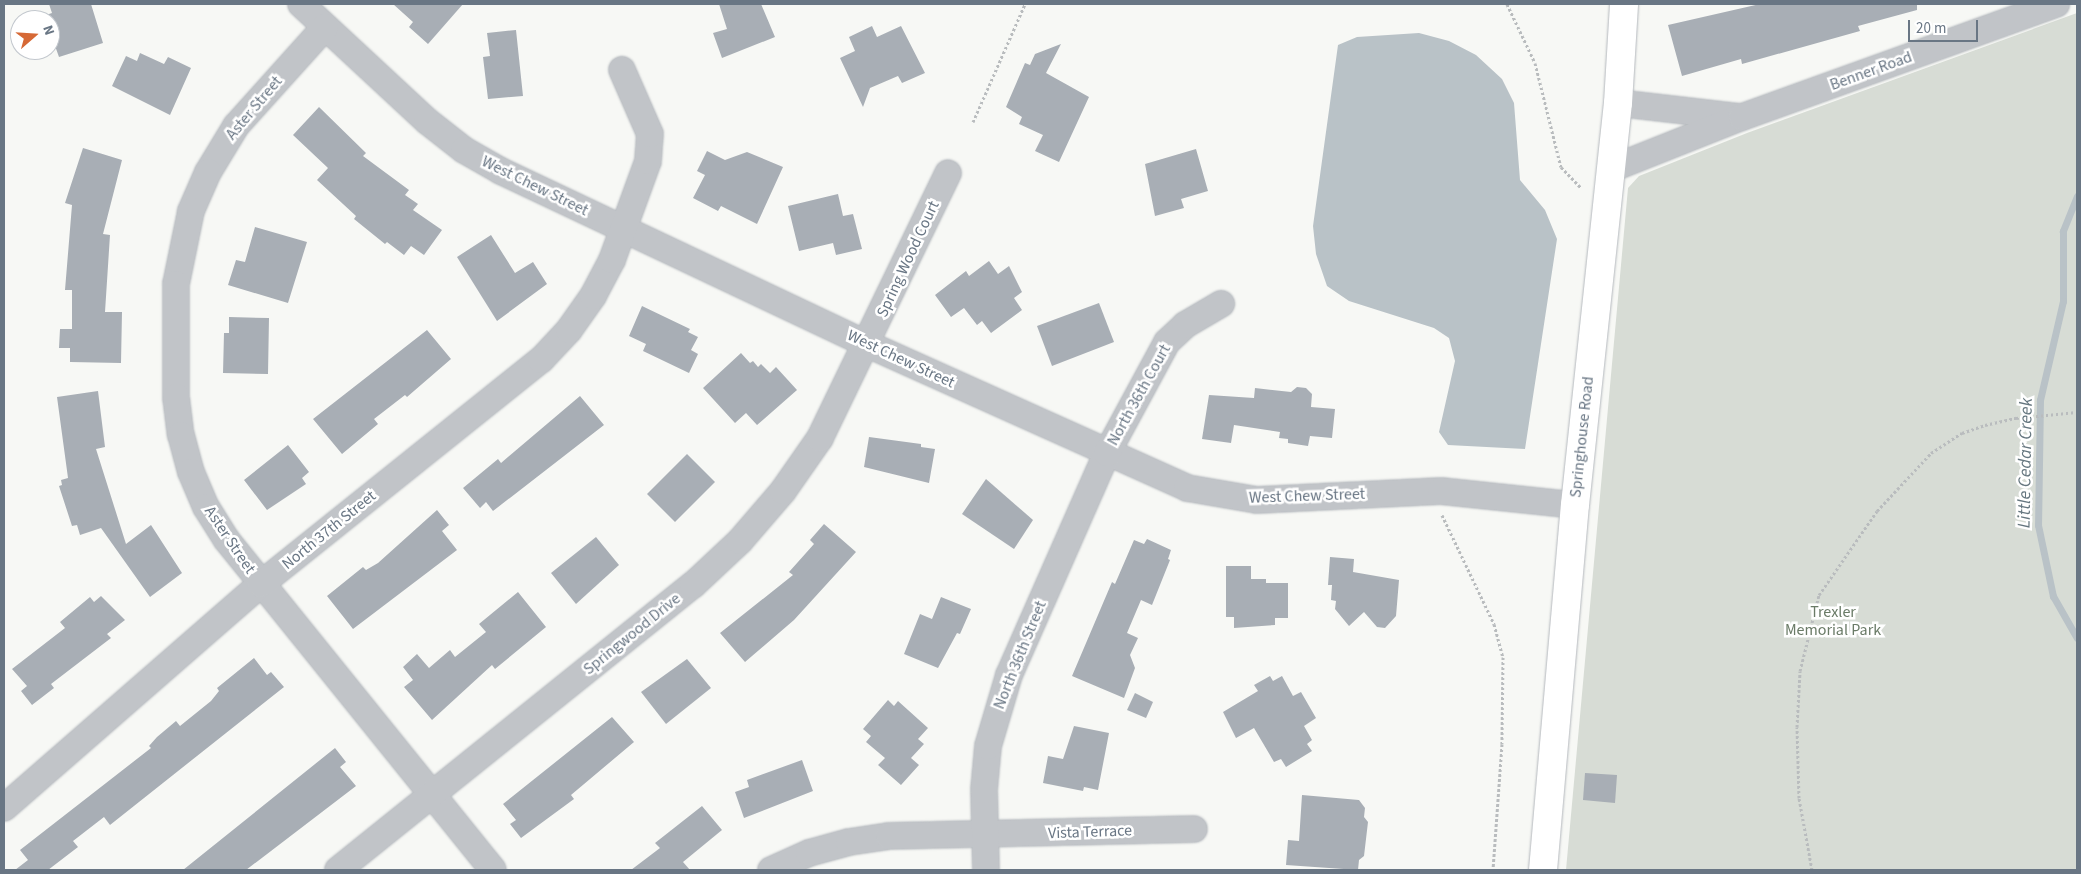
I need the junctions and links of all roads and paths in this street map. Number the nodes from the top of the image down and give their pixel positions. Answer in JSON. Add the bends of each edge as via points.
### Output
{"nodes":[{"id":1,"x":301,"y":4,"type":"edge"},
{"id":2,"x":1025,"y":4,"type":"edge"},
{"id":3,"x":1507,"y":4,"type":"edge"},
{"id":4,"x":1624,"y":4,"type":"edge"},
{"id":5,"x":2056,"y":4,"type":"edge"},
{"id":6,"x":326,"y":26,"type":"junction"},
{"id":7,"x":622,"y":70,"type":"dead end"},
{"id":8,"x":1618,"y":103,"type":"junction"},
{"id":9,"x":1742,"y":117,"type":"junction"},
{"id":10,"x":973,"y":122,"type":"dead end"},
{"id":11,"x":1611,"y":169,"type":"junction"},
{"id":12,"x":948,"y":173,"type":"dead end"},
{"id":13,"x":1582,"y":188,"type":"dead end"},
{"id":14,"x":624,"y":229,"type":"junction"},
{"id":15,"x":1221,"y":304,"type":"dead end"},
{"id":16,"x":867,"y":344,"type":"junction"},
{"id":17,"x":2077,"y":412,"type":"edge"},
{"id":18,"x":1108,"y":452,"type":"junction"},
{"id":19,"x":1441,"y":491,"type":"junction"},
{"id":20,"x":1574,"y":505,"type":"junction"},
{"id":21,"x":261,"y":584,"type":"junction"},
{"id":22,"x":432,"y":794,"type":"junction"},
{"id":23,"x":4,"y":808,"type":"edge"},
{"id":24,"x":1194,"y":829,"type":"dead end"},
{"id":25,"x":985,"y":835,"type":"junction"},
{"id":26,"x":338,"y":870,"type":"edge"},
{"id":27,"x":493,"y":870,"type":"edge"},
{"id":28,"x":771,"y":870,"type":"edge"},
{"id":29,"x":986,"y":870,"type":"edge"},
{"id":30,"x":1493,"y":870,"type":"edge"},
{"id":31,"x":1543,"y":870,"type":"edge"},
{"id":32,"x":1812,"y":870,"type":"edge"}],
"edges":[{"from":1,"to":6,"type":"street","name":"West Chew Street"},
{"from":2,"to":10,"type":"path"},
{"from":3,"to":13,"type":"path","via":[[1535,63],[1561,167]]},
{"from":4,"to":8,"type":"street","name":"Springhouse Road"},
{"from":5,"to":9,"type":"street","name":"Benner Road"},
{"from":6,"to":14,"type":"street","name":"West Chew Street","via":[[427,121],[464,150]]},
{"from":6,"to":21,"type":"street","name":"Aster Street","via":[[224,144],[191,211],[176,284],[176,397],[181,435],[191,472],[206,507],[226,540]]},
{"from":7,"to":14,"type":"street","name":"North 37th Street","via":[[650,134],[648,161]]},
{"from":8,"to":9,"type":"street","name":"Benner Road"},
{"from":8,"to":11,"type":"street","name":"Springhouse Road"},
{"from":9,"to":11,"type":"street","name":"Benner Road"},
{"from":11,"to":20,"type":"street","name":"Springhouse Road"},
{"from":12,"to":16,"type":"street","name":"Spring Wood Court"},
{"from":14,"to":16,"type":"street","name":"West Chew Street"},
{"from":14,"to":21,"type":"street","name":"North 37th Street","via":[[593,296],[569,330],[541,360]]},
{"from":15,"to":18,"type":"street","name":"North 36th Court","via":[[1185,325],[1167,342]]},
{"from":16,"to":18,"type":"street","name":"West Chew Street"},
{"from":16,"to":22,"type":"street","name":"Springwood Drive","via":[[820,438],[740,541],[693,585]]},
{"from":17,"to":32,"type":"path","via":[[2016,418],[1962,433],[1931,453],[1877,511],[1819,595],[1800,670],[1797,727],[1799,798]]},
{"from":18,"to":19,"type":"street","name":"West Chew Street","via":[[1187,488],[1218,496],[1257,500]]},
{"from":18,"to":25,"type":"street","name":"North 36th Street","via":[[1009,674],[996,713],[984,790]]},
{"from":19,"to":20,"type":"street","name":"West Chew Street"},
{"from":19,"to":30,"type":"path","via":[[1444,525],[1494,624],[1503,657],[1502,744]]},
{"from":20,"to":31,"type":"street","name":"Springhouse Road"},
{"from":21,"to":22,"type":"street","name":"Aster Street"},
{"from":21,"to":23,"type":"street","name":"North 37th Street"},
{"from":22,"to":26,"type":"street","name":"Springwood Drive"},
{"from":22,"to":27,"type":"street","name":"Aster Street"},
{"from":24,"to":25,"type":"street","name":"Vista Terrace"},
{"from":25,"to":28,"type":"street","name":"Vista Terrace","via":[[889,836],[849,842],[809,853]]},
{"from":25,"to":29,"type":"street","name":"North 36th Street"}]}
